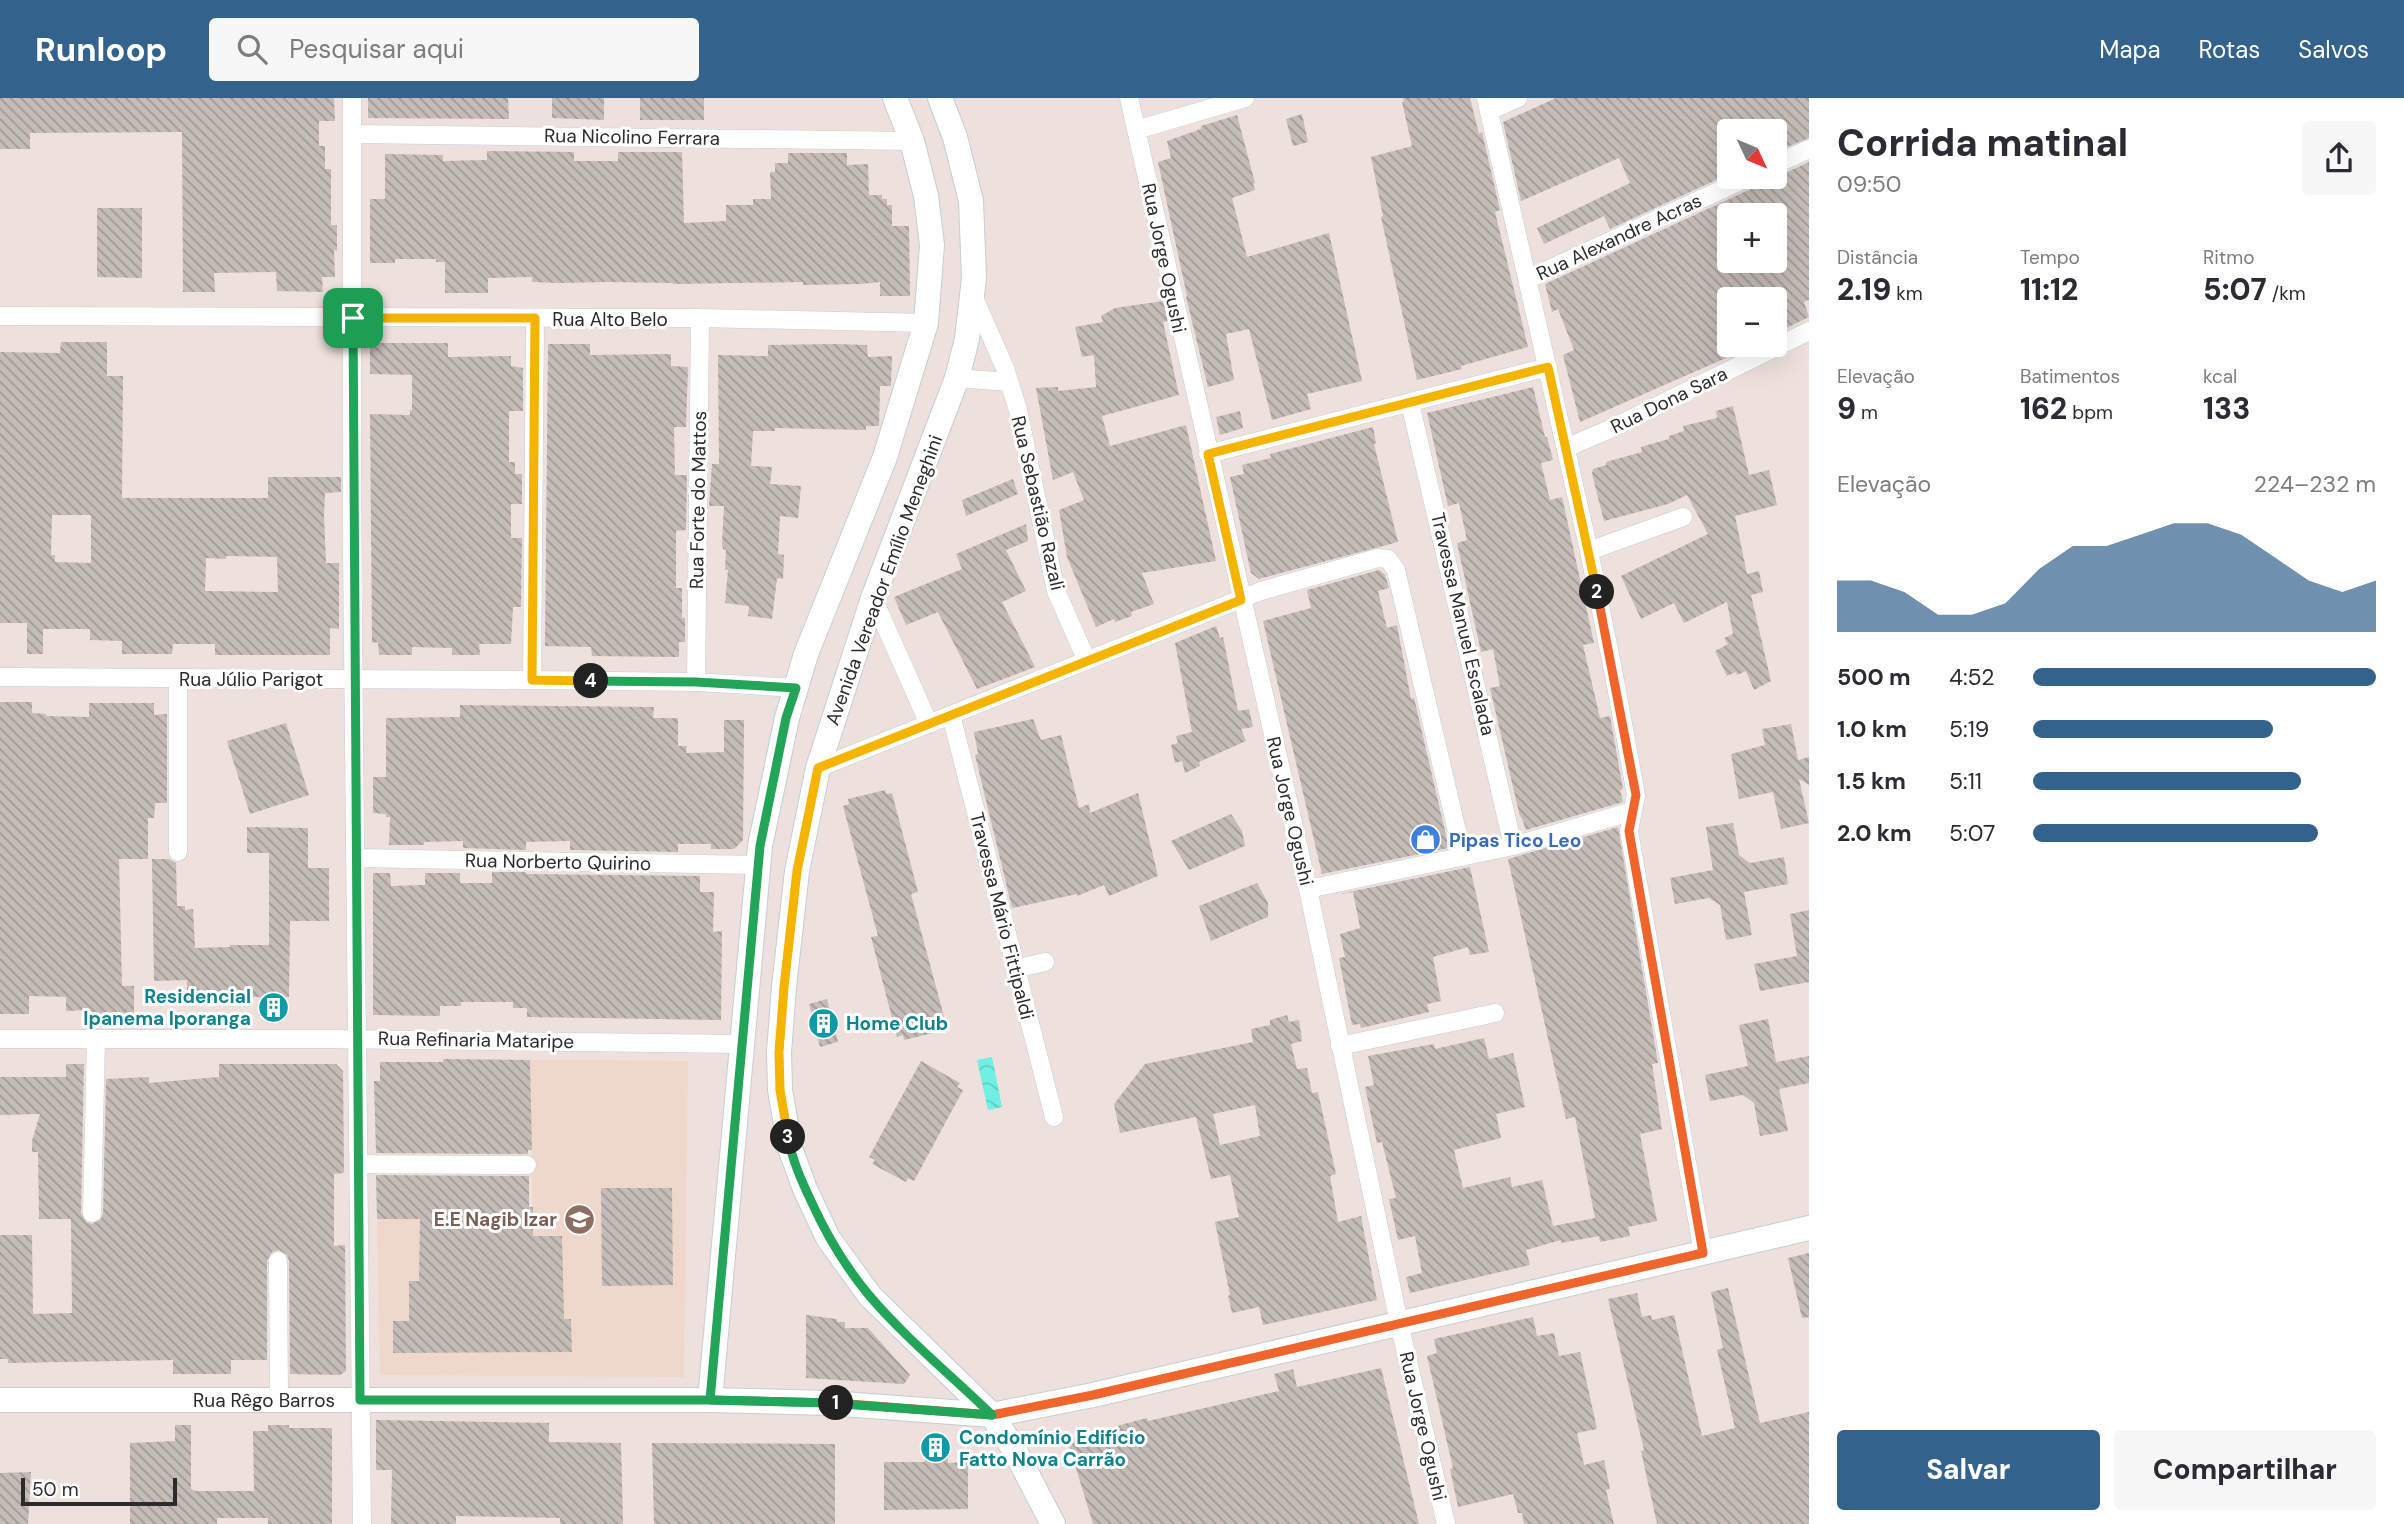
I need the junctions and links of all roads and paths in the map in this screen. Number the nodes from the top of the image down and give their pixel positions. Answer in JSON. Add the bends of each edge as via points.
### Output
{"nodes":[{"id":1,"x":352,"y":98,"type":"edge"},
{"id":2,"x":895,"y":98,"type":"edge"},
{"id":3,"x":940,"y":98,"type":"edge"},
{"id":4,"x":1129,"y":98,"type":"edge"},
{"id":5,"x":1245,"y":98,"type":"edge"},
{"id":6,"x":1518,"y":98,"type":"edge"},
{"id":7,"x":1487,"y":105,"type":"edge"},
{"id":8,"x":1136,"y":130,"type":"junction"},
{"id":9,"x":353,"y":134,"type":"junction"},
{"id":10,"x":912,"y":141,"type":"junction"},
{"id":11,"x":1809,"y":149,"type":"edge"},
{"id":12,"x":1787,"y":159,"type":"edge"},
{"id":13,"x":1723,"y":189,"type":"edge"},
{"id":14,"x":1528,"y":279,"type":"junction"},
{"id":15,"x":972,"y":293,"type":"junction"},
{"id":16,"x":0,"y":316,"type":"edge"},
{"id":17,"x":353,"y":318,"type":"junction"},
{"id":18,"x":535,"y":318,"type":"junction"},
{"id":19,"x":700,"y":318,"type":"junction"},
{"id":20,"x":926,"y":323,"type":"junction"},
{"id":21,"x":1809,"y":331,"type":"edge"},
{"id":22,"x":1548,"y":367,"type":"junction"},
{"id":23,"x":957,"y":378,"type":"junction"},
{"id":24,"x":1009,"y":382,"type":"junction"},
{"id":25,"x":1410,"y":402,"type":"junction"},
{"id":26,"x":1566,"y":448,"type":"junction"},
{"id":27,"x":1208,"y":454,"type":"junction"},
{"id":28,"x":1682,"y":517,"type":"dead end"},
{"id":29,"x":1589,"y":551,"type":"junction"},
{"id":30,"x":873,"y":597,"type":"junction"},
{"id":31,"x":1241,"y":600,"type":"junction"},
{"id":32,"x":1087,"y":661,"type":"junction"},
{"id":33,"x":0,"y":677,"type":"edge"},
{"id":34,"x":178,"y":679,"type":"junction"},
{"id":35,"x":355,"y":680,"type":"junction"},
{"id":36,"x":532,"y":680,"type":"junction"},
{"id":37,"x":696,"y":682,"type":"junction"},
{"id":38,"x":796,"y":688,"type":"junction"},
{"id":39,"x":951,"y":715,"type":"junction"},
{"id":40,"x":929,"y":724,"type":"junction"},
{"id":41,"x":818,"y":768,"type":"junction"},
{"id":42,"x":1633,"y":811,"type":"junction"},
{"id":43,"x":1513,"y":846,"type":"junction"},
{"id":44,"x":178,"y":852,"type":"dead end"},
{"id":45,"x":1463,"y":857,"type":"junction"},
{"id":46,"x":357,"y":858,"type":"junction"},
{"id":47,"x":758,"y":865,"type":"junction"},
{"id":48,"x":1308,"y":889,"type":"junction"},
{"id":49,"x":1045,"y":962,"type":"dead end"},
{"id":50,"x":1015,"y":969,"type":"junction"},
{"id":51,"x":1495,"y":1013,"type":"dead end"},
{"id":52,"x":0,"y":1039,"type":"edge"},
{"id":53,"x":96,"y":1039,"type":"junction"},
{"id":54,"x":358,"y":1039,"type":"junction"},
{"id":55,"x":743,"y":1044,"type":"junction"},
{"id":56,"x":1340,"y":1046,"type":"junction"},
{"id":57,"x":1054,"y":1117,"type":"dead end"},
{"id":58,"x":358,"y":1164,"type":"junction"},
{"id":59,"x":527,"y":1165,"type":"dead end"},
{"id":60,"x":92,"y":1213,"type":"dead end"},
{"id":61,"x":1809,"y":1228,"type":"edge"},
{"id":62,"x":1703,"y":1253,"type":"junction"},
{"id":63,"x":278,"y":1261,"type":"dead end"},
{"id":64,"x":1399,"y":1323,"type":"junction"},
{"id":65,"x":0,"y":1400,"type":"edge"},
{"id":66,"x":279,"y":1400,"type":"junction"},
{"id":67,"x":360,"y":1400,"type":"junction"},
{"id":68,"x":710,"y":1400,"type":"junction"},
{"id":69,"x":992,"y":1415,"type":"junction"},
{"id":70,"x":362,"y":1524,"type":"edge"},
{"id":71,"x":1053,"y":1524,"type":"edge"},
{"id":72,"x":1446,"y":1524,"type":"edge"}],
"edges":[{"from":1,"to":9,"type":"street"},
{"from":2,"to":10,"type":"main road"},
{"from":3,"to":15,"type":"main road","name":"Avenida Vereador Emílio Meneghini","via":[[971,201]]},
{"from":4,"to":8,"type":"street","name":"Rua Jorge Ogushi"},
{"from":5,"to":8,"type":"street"},
{"from":6,"to":7,"type":"street"},
{"from":7,"to":14,"type":"street"},
{"from":8,"to":27,"type":"street","name":"Rua Jorge Ogushi"},
{"from":9,"to":10,"type":"street","name":"Rua Nicolino Ferrara"},
{"from":9,"to":17,"type":"street"},
{"from":10,"to":20,"type":"main road","via":[[932,244]]},
{"from":11,"to":12,"type":"street"},
{"from":13,"to":14,"type":"street","name":"Rua Alexandre Acras"},
{"from":14,"to":22,"type":"street"},
{"from":15,"to":23,"type":"main road","name":"Avenida Vereador Emílio Meneghini"},
{"from":15,"to":24,"type":"street","name":"Rua Sebastião Razali"},
{"from":16,"to":17,"type":"street","name":"Rua Alto Belo"},
{"from":17,"to":18,"type":"street","name":"Rua Alto Belo"},
{"from":17,"to":35,"type":"street"},
{"from":18,"to":19,"type":"street","name":"Rua Alto Belo"},
{"from":18,"to":36,"type":"street"},
{"from":19,"to":20,"type":"street","name":"Rua Alto Belo"},
{"from":19,"to":37,"type":"street","name":"Rua Forte do Mattos"},
{"from":20,"to":38,"type":"main road","via":[[885,457]]},
{"from":21,"to":26,"type":"street","name":"Rua Dona Sara"},
{"from":22,"to":25,"type":"street"},
{"from":22,"to":26,"type":"street"},
{"from":23,"to":24,"type":"street"},
{"from":23,"to":30,"type":"main road","name":"Avenida Vereador Emílio Meneghini"},
{"from":24,"to":32,"type":"street","name":"Rua Sebastião Razali","via":[[1056,591]]},
{"from":25,"to":27,"type":"street"},
{"from":25,"to":43,"type":"street","name":"Travessa Manuel Escalada"},
{"from":26,"to":29,"type":"street"},
{"from":27,"to":31,"type":"street","name":"Rua Jorge Ogushi"},
{"from":28,"to":29,"type":"street"},
{"from":29,"to":42,"type":"street","via":[[1636,795]]},
{"from":30,"to":40,"type":"street"},
{"from":30,"to":41,"type":"main road","name":"Avenida Vereador Emílio Meneghini"},
{"from":31,"to":32,"type":"street"},
{"from":31,"to":45,"type":"street","via":[[1378,558],[1393,564]]},
{"from":31,"to":48,"type":"street","name":"Rua Jorge Ogushi"},
{"from":32,"to":39,"type":"street"},
{"from":33,"to":34,"type":"street","name":"Rua Júlio Parigot"},
{"from":34,"to":35,"type":"street","name":"Rua Júlio Parigot"},
{"from":34,"to":44,"type":"street"},
{"from":35,"to":36,"type":"street","name":"Rua Júlio Parigot"},
{"from":35,"to":46,"type":"street"},
{"from":36,"to":37,"type":"street","name":"Rua Júlio Parigot"},
{"from":37,"to":38,"type":"street","name":"Rua Júlio Parigot"},
{"from":38,"to":47,"type":"main road"},
{"from":39,"to":40,"type":"street"},
{"from":39,"to":50,"type":"street","name":"Travessa Mário Fittipaldi"},
{"from":40,"to":41,"type":"street"},
{"from":41,"to":69,"type":"main road","name":"Avenida Vereador Emílio Meneghini","via":[[797,871],[779,1052],[790,1149],[828,1238],[856,1278]]},
{"from":42,"to":43,"type":"street"},
{"from":42,"to":62,"type":"street","via":[[1629,831]]},
{"from":43,"to":45,"type":"street"},
{"from":45,"to":48,"type":"street"},
{"from":46,"to":47,"type":"street","name":"Rua Norberto Quirino"},
{"from":46,"to":54,"type":"street"},
{"from":47,"to":55,"type":"main road"},
{"from":48,"to":56,"type":"street","name":"Rua Jorge Ogushi"},
{"from":49,"to":50,"type":"street"},
{"from":50,"to":57,"type":"street","name":"Travessa Mário Fittipaldi"},
{"from":51,"to":56,"type":"street"},
{"from":52,"to":53,"type":"street","name":"Rua Refinaria Mataripe"},
{"from":53,"to":54,"type":"street","name":"Rua Refinaria Mataripe"},
{"from":53,"to":60,"type":"street"},
{"from":54,"to":55,"type":"street","name":"Rua Refinaria Mataripe"},
{"from":54,"to":58,"type":"street"},
{"from":55,"to":68,"type":"main road"},
{"from":56,"to":64,"type":"street","name":"Rua Jorge Ogushi"},
{"from":58,"to":59,"type":"street"},
{"from":58,"to":67,"type":"street"},
{"from":61,"to":62,"type":"main road","name":"Rua Rêgo Barros"},
{"from":62,"to":64,"type":"main road","name":"Rua Rêgo Barros"},
{"from":63,"to":66,"type":"street"},
{"from":64,"to":69,"type":"main road","name":"Rua Rêgo Barros"},
{"from":64,"to":72,"type":"street","name":"Rua Jorge Ogushi"},
{"from":65,"to":66,"type":"main road","name":"Rua Rêgo Barros"},
{"from":66,"to":67,"type":"main road","name":"Rua Rêgo Barros"},
{"from":67,"to":68,"type":"main road","name":"Rua Rêgo Barros"},
{"from":67,"to":70,"type":"street"},
{"from":68,"to":69,"type":"main road","name":"Rua Rêgo Barros"},
{"from":69,"to":71,"type":"main road","name":"Avenida Vereador Emílio Meneghini"}]}
